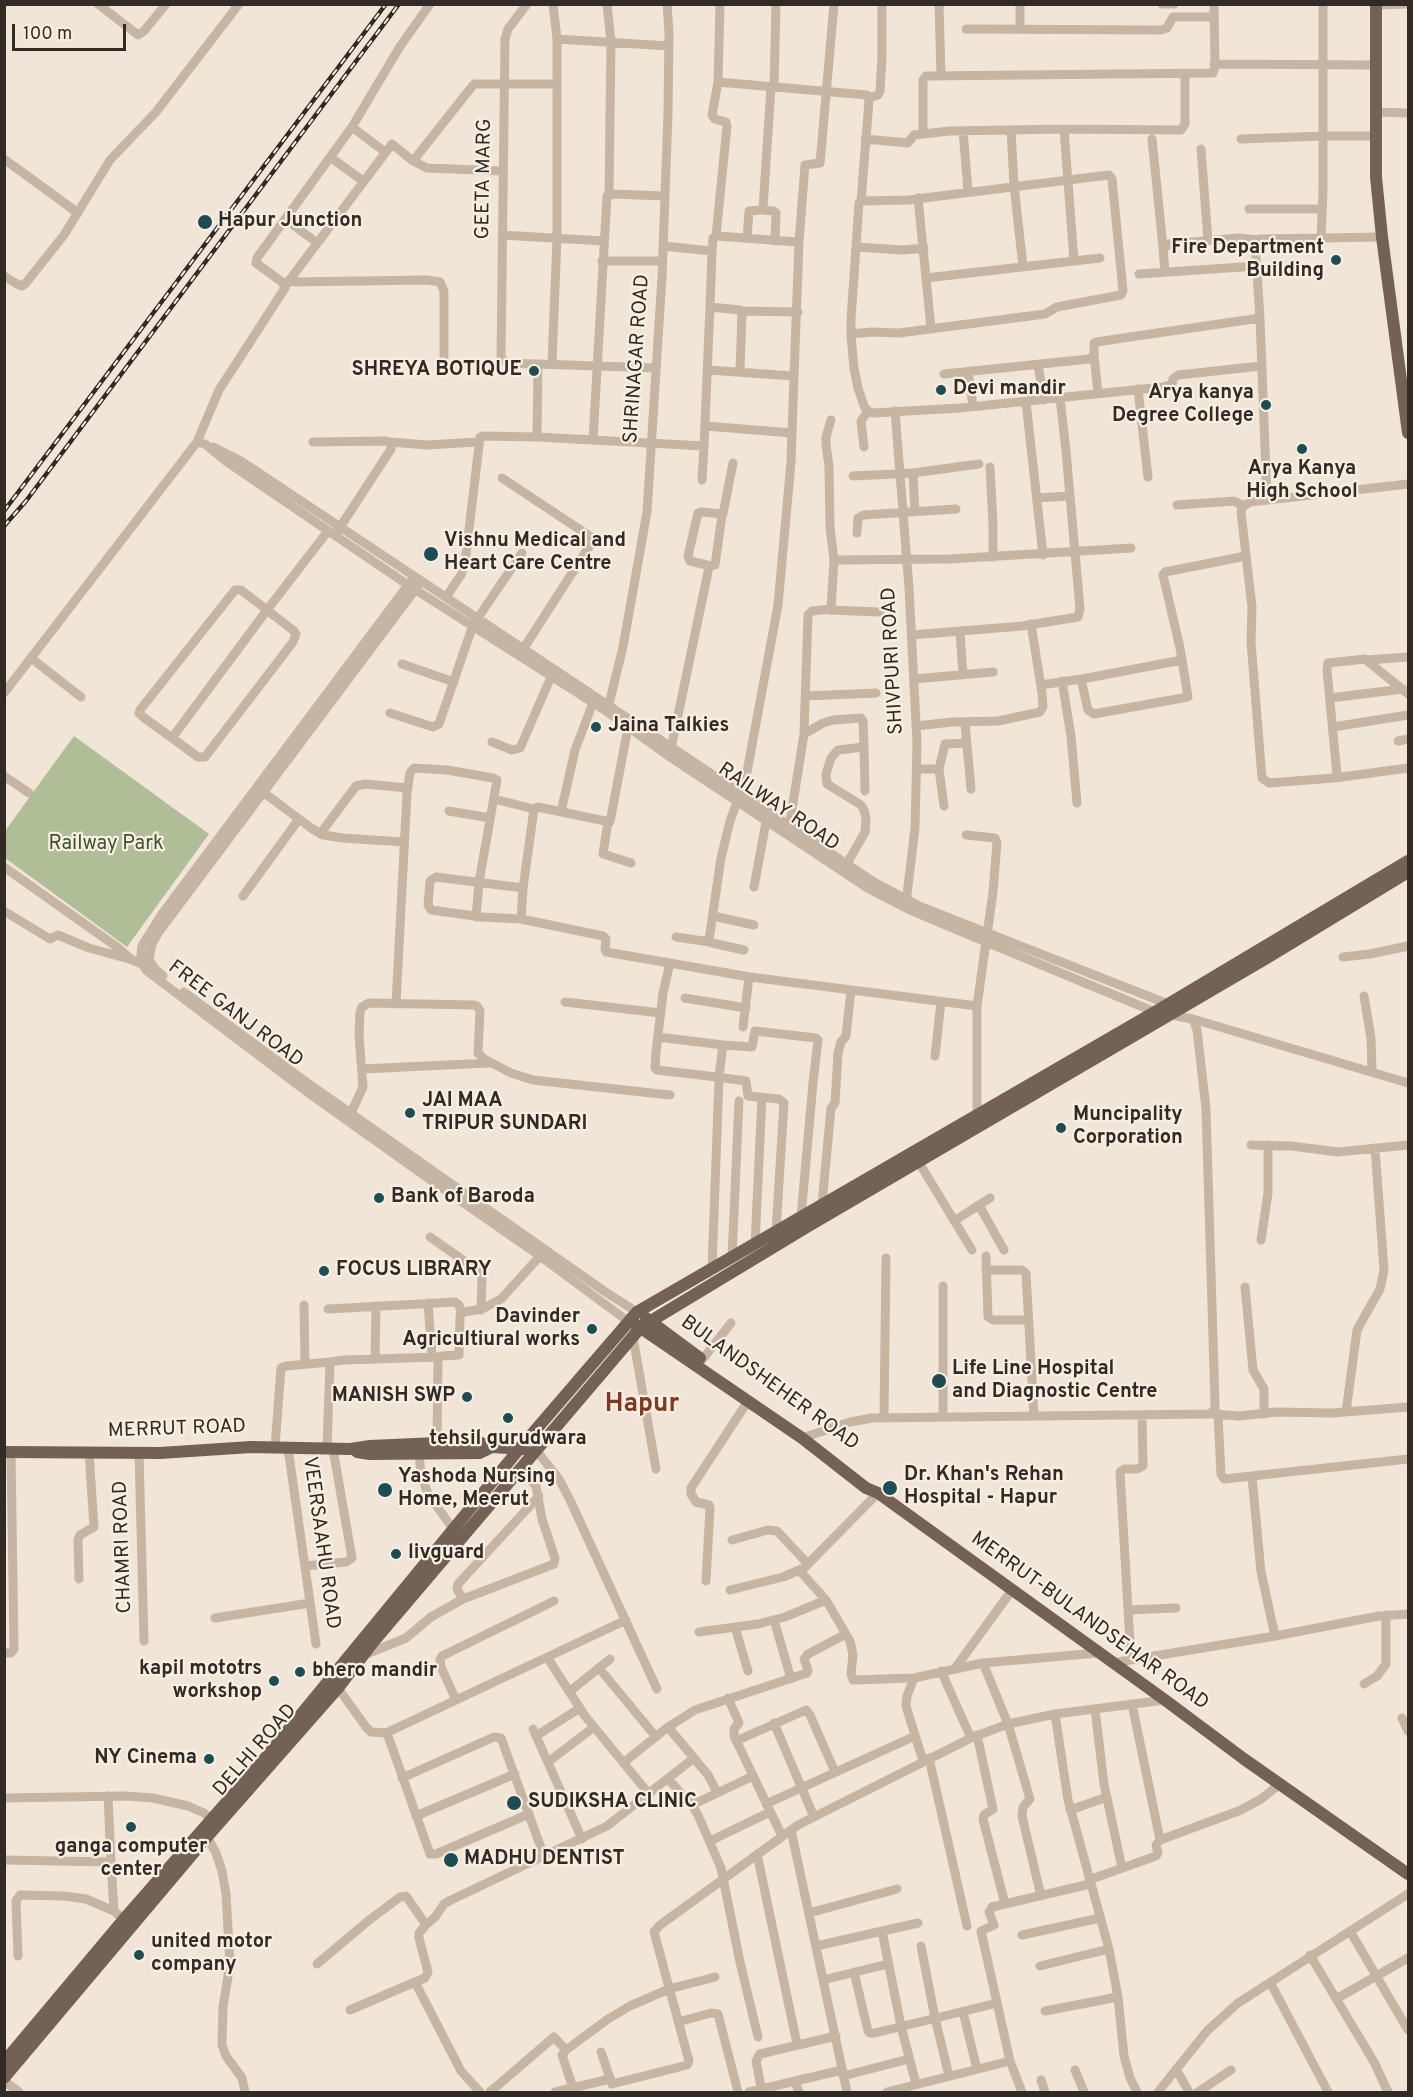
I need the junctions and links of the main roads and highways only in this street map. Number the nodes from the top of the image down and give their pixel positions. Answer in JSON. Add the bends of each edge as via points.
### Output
{"nodes":[{"id":1,"x":1376,"y":5,"type":"edge"},
{"id":2,"x":1405,"y":387,"type":"edge"},
{"id":3,"x":1408,"y":433,"type":"edge"},
{"id":4,"x":1407,"y":869,"type":"edge"},
{"id":5,"x":1169,"y":1009,"type":"junction"},
{"id":6,"x":633,"y":1317,"type":"junction"},
{"id":7,"x":641,"y":1328,"type":"junction"},
{"id":8,"x":573,"y":1386,"type":"junction"},
{"id":9,"x":584,"y":1394,"type":"junction"},
{"id":10,"x":807,"y":1436,"type":"junction"},
{"id":11,"x":492,"y":1447,"type":"junction"},
{"id":12,"x":520,"y":1448,"type":"junction"},
{"id":13,"x":350,"y":1449,"type":"junction"},
{"id":14,"x":536,"y":1450,"type":"junction"},
{"id":15,"x":8,"y":1452,"type":"edge"},
{"id":16,"x":876,"y":1492,"type":"joint"},
{"id":17,"x":356,"y":1658,"type":"junction"},
{"id":18,"x":273,"y":1754,"type":"junction"},
{"id":19,"x":1408,"y":1874,"type":"edge"},
{"id":20,"x":8,"y":2059,"type":"edge"},
{"id":21,"x":4,"y":2079,"type":"edge"}],
"edges":[{"from":1,"to":2,"type":"main road","via":[[1376,177]]},
{"from":2,"to":3,"type":"main road"},
{"from":4,"to":5,"type":"main road"},
{"from":5,"to":6,"type":"main road","name":"DELHI ROAD","via":[[1155,1012],[977,1114]]},
{"from":5,"to":7,"type":"main road","name":"DELHI ROAD"},
{"from":6,"to":7,"type":"main road"},
{"from":6,"to":8,"type":"main road","name":"DELHI ROAD"},
{"from":7,"to":9,"type":"main road","name":"DELHI ROAD"},
{"from":7,"to":10,"type":"main road"},
{"from":7,"to":10,"type":"main road","name":"BULANDSHEHER ROAD","via":[[702,1360]]},
{"from":8,"to":9,"type":"main road"},
{"from":8,"to":12,"type":"main road","name":"DELHI ROAD"},
{"from":9,"to":14,"type":"main road","name":"DELHI ROAD"},
{"from":10,"to":16,"type":"main road","name":"BULANDSHEHER ROAD","via":[[870,1483]]},
{"from":11,"to":12,"type":"main road","name":"MERRUT ROAD"},
{"from":11,"to":13,"type":"main road","name":"MERRUT ROAD","via":[[481,1443],[437,1443]]},
{"from":11,"to":13,"type":"main road","name":"MERRUT ROAD","via":[[480,1453],[370,1454]]},
{"from":12,"to":14,"type":"main road","name":"MERRUT ROAD"},
{"from":12,"to":17,"type":"main road","name":"DELHI ROAD"},
{"from":13,"to":15,"type":"main road","name":"MERRUT ROAD"},
{"from":14,"to":17,"type":"main road","name":"DELHI ROAD"},
{"from":16,"to":19,"type":"main road","name":"MERRUT-BULANDSEHAR ROAD"},
{"from":17,"to":18,"type":"main road","name":"DELHI ROAD"},
{"from":17,"to":18,"type":"main road","name":"DELHI ROAD","via":[[338,1688]]},
{"from":18,"to":20,"type":"main road","name":"DELHI ROAD","via":[[123,1919],[84,1976]]},
{"from":20,"to":21,"type":"main road","name":"DELHI ROAD"}]}
